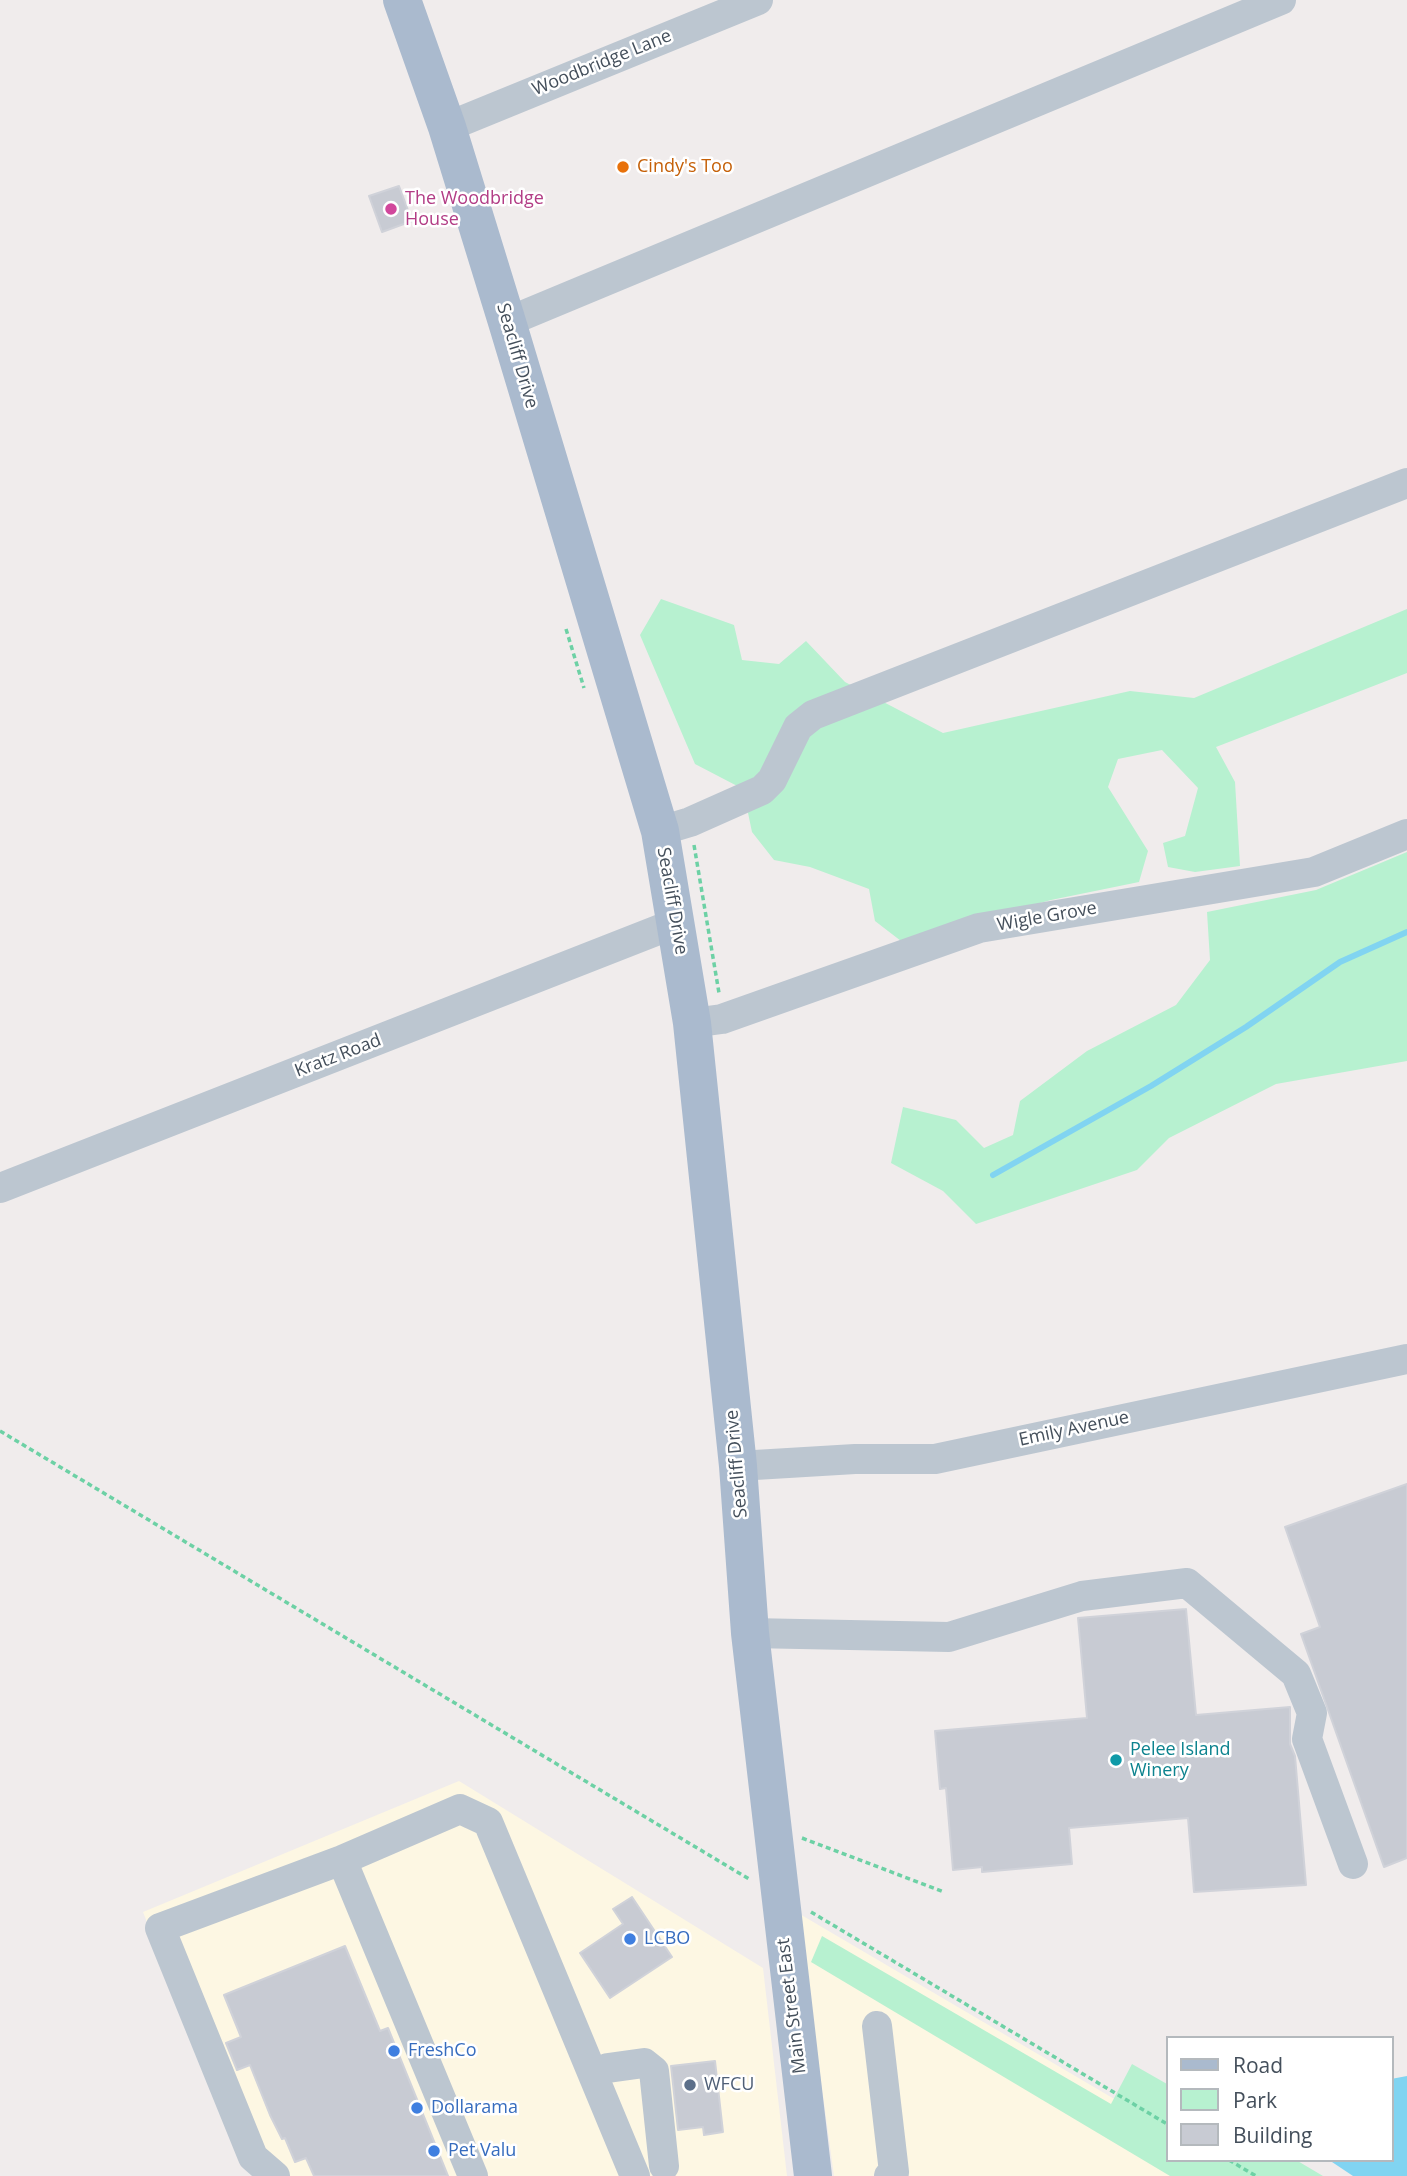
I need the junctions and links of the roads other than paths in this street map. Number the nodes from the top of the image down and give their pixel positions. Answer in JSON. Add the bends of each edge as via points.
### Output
{"nodes":[{"id":1,"x":402,"y":0,"type":"edge"},
{"id":2,"x":758,"y":0,"type":"edge"},
{"id":3,"x":1281,"y":0,"type":"edge"},
{"id":4,"x":447,"y":127,"type":"junction"},
{"id":5,"x":507,"y":321,"type":"junction"},
{"id":6,"x":1407,"y":483,"type":"edge"},
{"id":7,"x":660,"y":831,"type":"junction"},
{"id":8,"x":1407,"y":834,"type":"edge"},
{"id":9,"x":676,"y":923,"type":"junction"},
{"id":10,"x":692,"y":1023,"type":"junction"},
{"id":11,"x":0,"y":1188,"type":"edge"},
{"id":12,"x":1407,"y":1359,"type":"edge"},
{"id":13,"x":738,"y":1466,"type":"junction"},
{"id":14,"x":750,"y":1633,"type":"junction"},
{"id":15,"x":772,"y":1836,"type":"joint"},
{"id":16,"x":342,"y":1860,"type":"junction"},
{"id":17,"x":1353,"y":1864,"type":"dead end"},
{"id":18,"x":877,"y":2026,"type":"dead end"},
{"id":19,"x":593,"y":2074,"type":"junction"},
{"id":20,"x":664,"y":2166,"type":"dead end"},
{"id":21,"x":275,"y":2176,"type":"edge"},
{"id":22,"x":473,"y":2176,"type":"edge"},
{"id":23,"x":635,"y":2176,"type":"edge"},
{"id":24,"x":813,"y":2176,"type":"edge"},
{"id":25,"x":889,"y":2176,"type":"edge"}],
"edges":[{"from":1,"to":4,"type":"main road","name":"Seacliff Drive"},
{"from":2,"to":4,"type":"street","name":"Woodbridge Lane"},
{"from":3,"to":5,"type":"street"},
{"from":4,"to":5,"type":"main road","name":"Seacliff Drive"},
{"from":5,"to":7,"type":"main road","name":"Seacliff Drive"},
{"from":6,"to":7,"type":"street","via":[[813,715],[798,727],[772,780],[762,790]]},
{"from":7,"to":9,"type":"main road","name":"Seacliff Drive"},
{"from":8,"to":10,"type":"street","name":"Wigle Grove","via":[[1314,872],[979,928],[722,1019]]},
{"from":9,"to":10,"type":"main road","name":"Seacliff Drive"},
{"from":9,"to":11,"type":"street","name":"Kratz Road"},
{"from":10,"to":13,"type":"main road","name":"Seacliff Drive"},
{"from":12,"to":13,"type":"street","name":"Emily Avenue","via":[[935,1459]]},
{"from":13,"to":14,"type":"main road","name":"Seacliff Drive"},
{"from":14,"to":15,"type":"main road","name":"Seacliff Drive"},
{"from":14,"to":17,"type":"street","via":[[949,1637],[1082,1596],[1187,1583],[1296,1674],[1311,1713],[1307,1739]]},
{"from":15,"to":24,"type":"main road","name":"Main Street East"},
{"from":16,"to":19,"type":"street","via":[[460,1809],[488,1822]]},
{"from":16,"to":21,"type":"street","via":[[160,1928],[253,2157]]},
{"from":16,"to":22,"type":"street"},
{"from":18,"to":25,"type":"street","via":[[894,2172]]},
{"from":19,"to":20,"type":"street","via":[[644,2063],[654,2071]]},
{"from":19,"to":23,"type":"street"}]}
